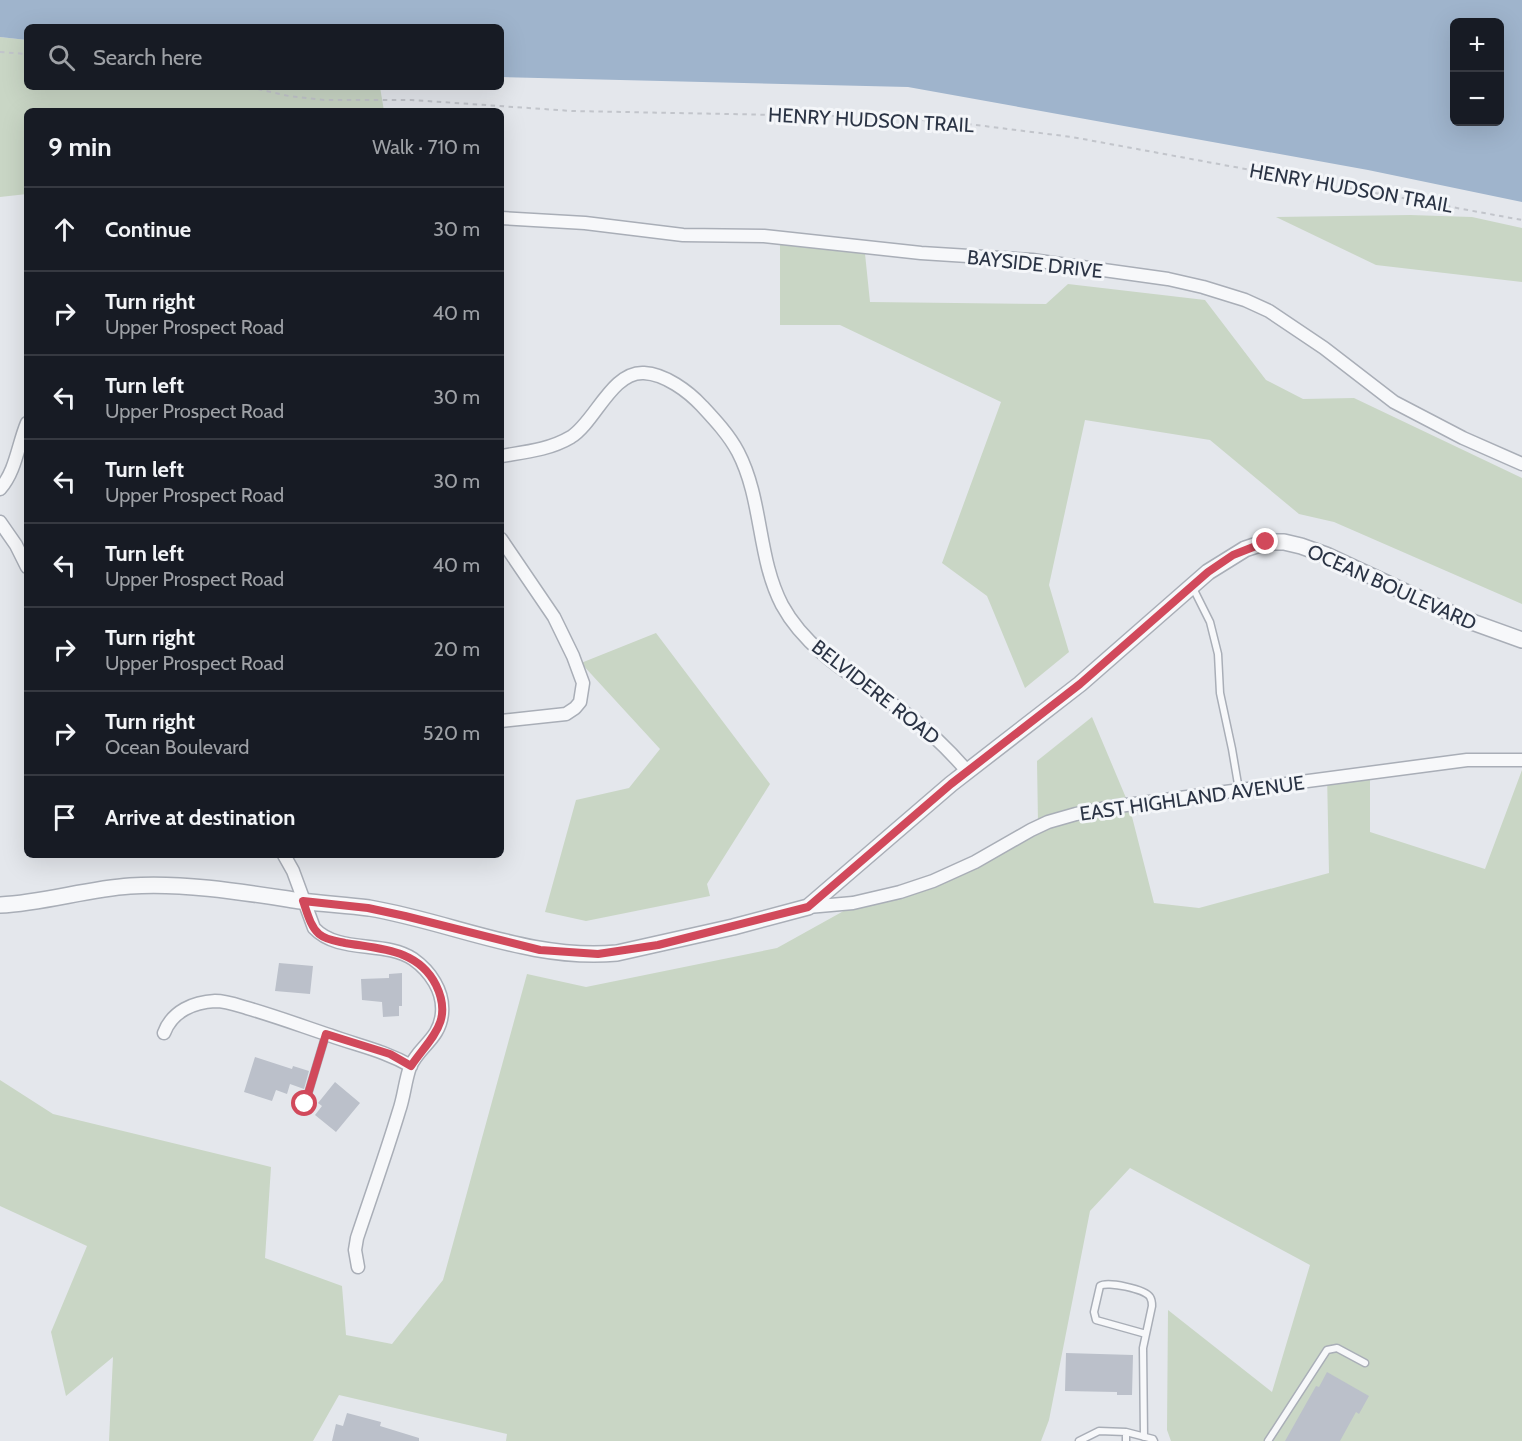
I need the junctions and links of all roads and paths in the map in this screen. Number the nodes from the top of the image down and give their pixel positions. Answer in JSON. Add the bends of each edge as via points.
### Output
{"nodes":[{"id":1,"x":0,"y":52,"type":"edge"},
{"id":2,"x":24,"y":54,"type":"edge"},
{"id":3,"x":262,"y":90,"type":"edge"},
{"id":4,"x":504,"y":218,"type":"edge"},
{"id":5,"x":1522,"y":220,"type":"edge"},
{"id":6,"x":24,"y":432,"type":"edge"},
{"id":7,"x":504,"y":456,"type":"edge"},
{"id":8,"x":1522,"y":464,"type":"edge"},
{"id":9,"x":0,"y":489,"type":"edge"},
{"id":10,"x":0,"y":522,"type":"edge"},
{"id":11,"x":504,"y":543,"type":"edge"},
{"id":12,"x":24,"y":561,"type":"edge"},
{"id":13,"x":1192,"y":586,"type":"junction"},
{"id":14,"x":1522,"y":640,"type":"edge"},
{"id":15,"x":504,"y":721,"type":"edge"},
{"id":16,"x":1522,"y":760,"type":"edge"},
{"id":17,"x":967,"y":771,"type":"junction"},
{"id":18,"x":1239,"y":791,"type":"junction"},
{"id":19,"x":286,"y":858,"type":"edge"},
{"id":20,"x":303,"y":901,"type":"junction"},
{"id":21,"x":0,"y":905,"type":"edge"},
{"id":22,"x":808,"y":907,"type":"junction"},
{"id":23,"x":164,"y":1033,"type":"dead end"},
{"id":24,"x":326,"y":1034,"type":"junction"},
{"id":25,"x":411,"y":1066,"type":"junction"},
{"id":26,"x":305,"y":1104,"type":"dead end"},
{"id":27,"x":358,"y":1267,"type":"dead end"},
{"id":28,"x":1146,"y":1334,"type":"junction"},
{"id":29,"x":1365,"y":1363,"type":"dead end"},
{"id":30,"x":1126,"y":1432,"type":"junction"},
{"id":31,"x":1144,"y":1437,"type":"junction"},
{"id":32,"x":1079,"y":1441,"type":"edge"},
{"id":33,"x":1126,"y":1441,"type":"edge"},
{"id":34,"x":1154,"y":1441,"type":"edge"},
{"id":35,"x":1268,"y":1441,"type":"edge"}],
"edges":[{"from":1,"to":2,"type":"path"},
{"from":3,"to":5,"type":"path","name":"HENRY HUDSON TRAIL","via":[[324,100],[412,100],[573,111],[883,117],[960,123],[1072,137]]},
{"from":4,"to":8,"type":"street","name":"BAYSIDE DRIVE","via":[[1032,260],[1203,287],[1269,311],[1394,402]]},
{"from":6,"to":9,"type":"street","via":[[13,466]]},
{"from":7,"to":17,"type":"street","name":"BELVIDERE ROAD","via":[[545,449],[572,436],[611,390],[629,376],[650,374],[678,386],[714,418],[739,452],[753,493],[770,574],[792,621],[823,654],[910,716]]},
{"from":10,"to":12,"type":"street"},
{"from":11,"to":15,"type":"street","via":[[554,617],[583,683],[580,702],[566,714]]},
{"from":13,"to":14,"type":"street","name":"OCEAN BOULEVARD","via":[[1245,549],[1266,542],[1284,542],[1326,555],[1461,618]]},
{"from":13,"to":17,"type":"street","name":"OCEAN BOULEVARD","via":[[1080,684]]},
{"from":13,"to":18,"type":"lane","via":[[1210,622],[1218,654],[1220,693]]},
{"from":16,"to":18,"type":"street","name":"EAST HIGHLAND AVENUE","via":[[1467,760]]},
{"from":17,"to":22,"type":"street","name":"OCEAN BOULEVARD"},
{"from":18,"to":22,"type":"street","name":"EAST HIGHLAND AVENUE","via":[[1076,814],[1031,830],[975,862],[911,889],[853,903]]},
{"from":19,"to":20,"type":"street"},
{"from":20,"to":21,"type":"street","name":"OCEAN BOULEVARD","via":[[212,890],[132,886]]},
{"from":20,"to":22,"type":"street","name":"OCEAN BOULEVARD","via":[[368,908],[540,950],[598,954],[669,942]]},
{"from":20,"to":25,"type":"street","via":[[320,935],[400,953],[412,958],[430,975],[440,994],[442,1014],[434,1039]]},
{"from":23,"to":24,"type":"street","via":[[168,1022],[184,1008],[222,1001]]},
{"from":24,"to":25,"type":"street","via":[[390,1054]]},
{"from":24,"to":26,"type":"lane"},
{"from":25,"to":27,"type":"street","via":[[357,1238]]},
{"from":28,"to":28,"type":"lane","via":[[1152,1306],[1150,1296],[1108,1283],[1100,1286],[1096,1320]]},
{"from":28,"to":31,"type":"lane"},
{"from":29,"to":35,"type":"lane","via":[[1337,1348],[1327,1350]]},
{"from":30,"to":31,"type":"lane"},
{"from":30,"to":32,"type":"lane","via":[[1099,1431]]},
{"from":30,"to":33,"type":"lane"},
{"from":31,"to":34,"type":"lane"}]}
